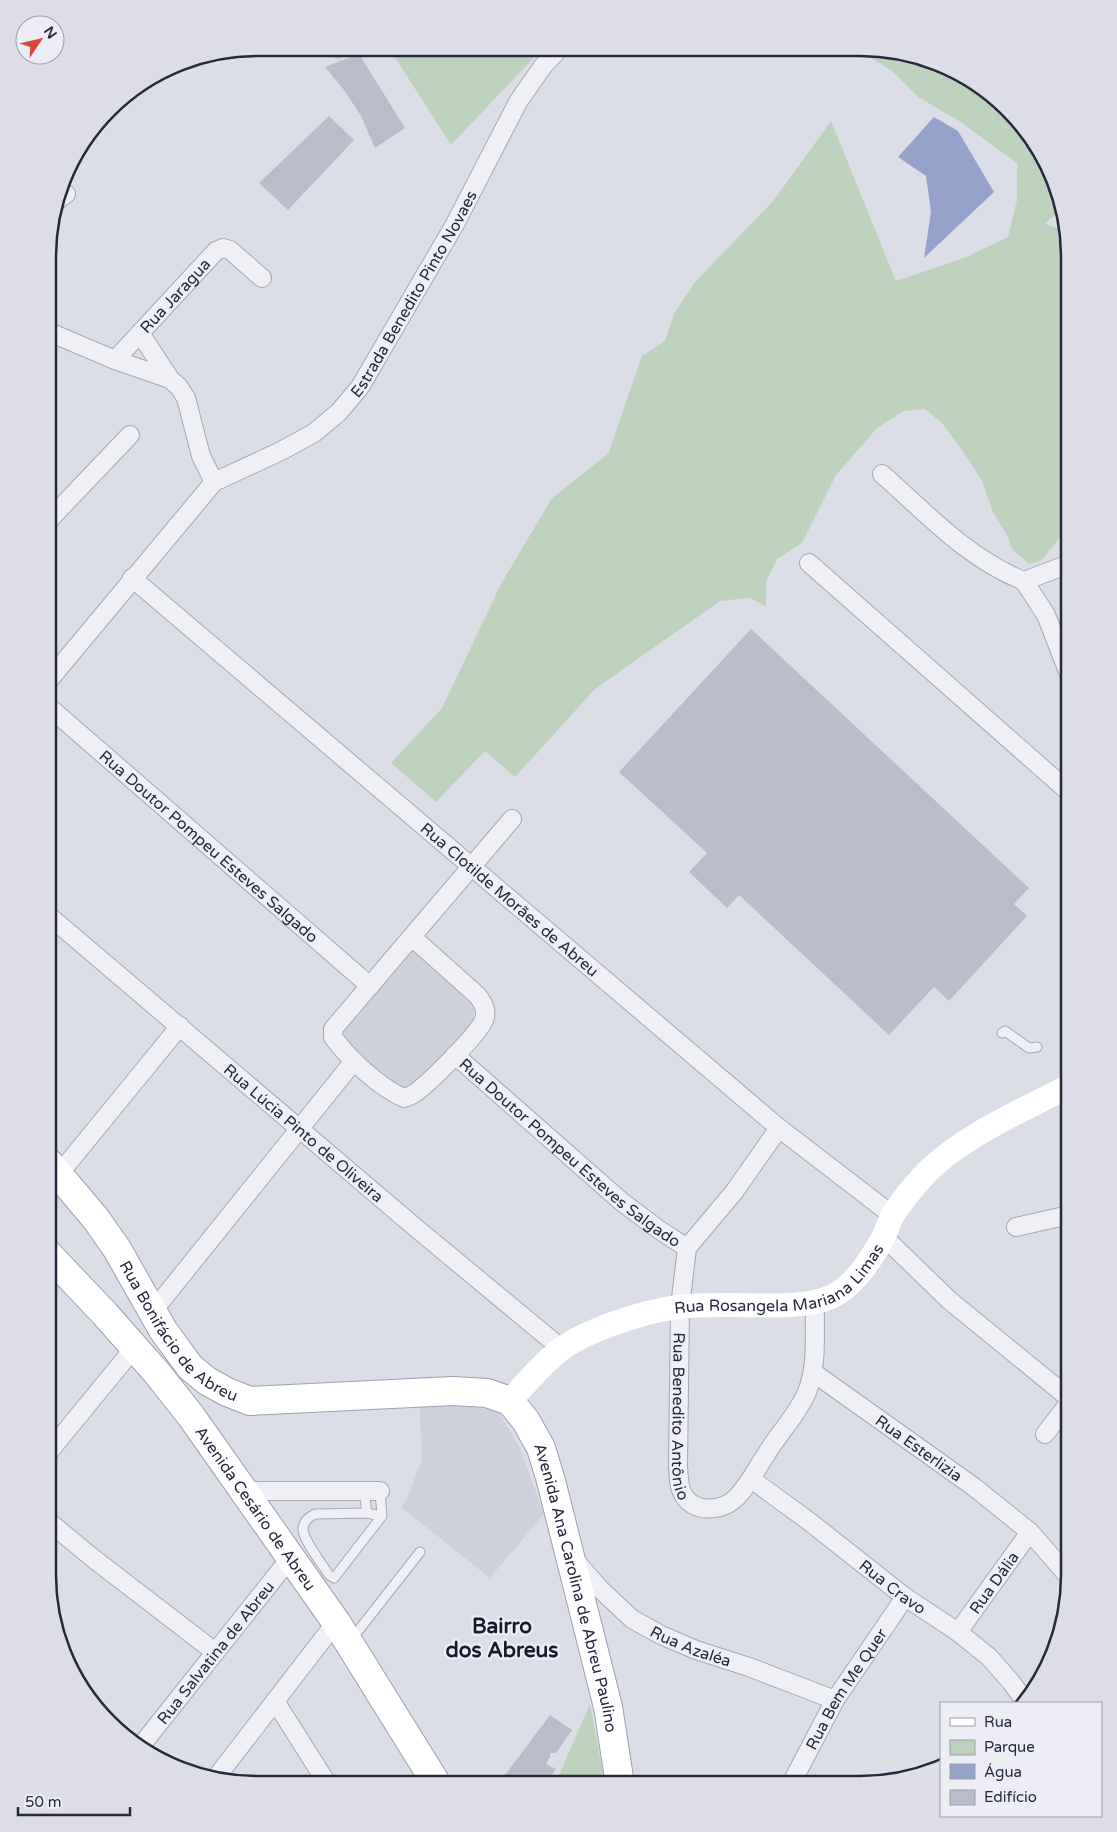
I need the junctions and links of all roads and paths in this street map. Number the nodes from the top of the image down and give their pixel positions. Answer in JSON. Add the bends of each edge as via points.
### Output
{"nodes":[{"id":1,"x":552,"y":56,"type":"edge"},
{"id":2,"x":262,"y":278,"type":"dead end"},
{"id":3,"x":140,"y":333,"type":"junction"},
{"id":4,"x":56,"y":335,"type":"edge"},
{"id":5,"x":115,"y":360,"type":"junction"},
{"id":6,"x":170,"y":379,"type":"junction"},
{"id":7,"x":130,"y":435,"type":"dead end"},
{"id":8,"x":882,"y":474,"type":"dead end"},
{"id":9,"x":214,"y":482,"type":"junction"},
{"id":10,"x":56,"y":513,"type":"edge"},
{"id":11,"x":809,"y":563,"type":"dead end"},
{"id":12,"x":1061,"y":567,"type":"edge"},
{"id":13,"x":132,"y":578,"type":"junction"},
{"id":14,"x":1024,"y":581,"type":"junction"},
{"id":15,"x":1061,"y":653,"type":"edge"},
{"id":16,"x":56,"y":671,"type":"edge"},
{"id":17,"x":56,"y":713,"type":"edge"},
{"id":18,"x":1061,"y":785,"type":"edge"},
{"id":19,"x":512,"y":819,"type":"dead end"},
{"id":20,"x":472,"y":868,"type":"junction"},
{"id":21,"x":56,"y":922,"type":"edge"},
{"id":22,"x":412,"y":937,"type":"junction"},
{"id":23,"x":370,"y":986,"type":"junction"},
{"id":24,"x":180,"y":1026,"type":"junction"},
{"id":25,"x":1002,"y":1033,"type":"dead end"},
{"id":26,"x":1037,"y":1047,"type":"dead end"},
{"id":27,"x":454,"y":1055,"type":"junction"},
{"id":28,"x":354,"y":1061,"type":"junction"},
{"id":29,"x":1061,"y":1090,"type":"edge"},
{"id":30,"x":299,"y":1128,"type":"junction"},
{"id":31,"x":779,"y":1128,"type":"junction"},
{"id":32,"x":56,"y":1166,"type":"edge"},
{"id":33,"x":56,"y":1170,"type":"edge"},
{"id":34,"x":892,"y":1215,"type":"junction"},
{"id":35,"x":1061,"y":1217,"type":"edge"},
{"id":36,"x":1016,"y":1227,"type":"dead end"},
{"id":37,"x":884,"y":1237,"type":"junction"},
{"id":38,"x":687,"y":1248,"type":"junction"},
{"id":39,"x":56,"y":1262,"type":"edge"},
{"id":40,"x":815,"y":1302,"type":"junction"},
{"id":41,"x":680,"y":1307,"type":"junction"},
{"id":42,"x":153,"y":1311,"type":"junction"},
{"id":43,"x":134,"y":1348,"type":"junction"},
{"id":44,"x":562,"y":1349,"type":"junction"},
{"id":45,"x":814,"y":1373,"type":"junction"},
{"id":46,"x":1061,"y":1391,"type":"edge"},
{"id":47,"x":250,"y":1401,"type":"junction"},
{"id":48,"x":510,"y":1401,"type":"junction"},
{"id":49,"x":1061,"y":1413,"type":"edge"},
{"id":50,"x":192,"y":1418,"type":"junction"},
{"id":51,"x":1044,"y":1434,"type":"dead end"},
{"id":52,"x":56,"y":1443,"type":"edge"},
{"id":53,"x":751,"y":1479,"type":"junction"},
{"id":54,"x":243,"y":1491,"type":"junction"},
{"id":55,"x":372,"y":1491,"type":"junction"},
{"id":56,"x":367,"y":1513,"type":"junction"},
{"id":57,"x":382,"y":1516,"type":"junction"},
{"id":58,"x":56,"y":1528,"type":"edge"},
{"id":59,"x":1030,"y":1532,"type":"junction"},
{"id":60,"x":420,"y":1552,"type":"dead end"},
{"id":61,"x":570,"y":1554,"type":"junction"},
{"id":62,"x":291,"y":1557,"type":"junction"},
{"id":63,"x":1061,"y":1568,"type":"edge"},
{"id":64,"x":905,"y":1597,"type":"junction"},
{"id":65,"x":343,"y":1632,"type":"junction"},
{"id":66,"x":958,"y":1632,"type":"junction"},
{"id":67,"x":214,"y":1652,"type":"junction"},
{"id":68,"x":1021,"y":1694,"type":"edge"},
{"id":69,"x":835,"y":1700,"type":"junction"},
{"id":70,"x":275,"y":1701,"type":"junction"},
{"id":71,"x":145,"y":1741,"type":"edge"},
{"id":72,"x":220,"y":1772,"type":"edge"},
{"id":73,"x":323,"y":1776,"type":"edge"},
{"id":74,"x":432,"y":1776,"type":"edge"},
{"id":75,"x":619,"y":1776,"type":"edge"},
{"id":76,"x":795,"y":1776,"type":"edge"}],
"edges":[{"from":1,"to":9,"type":"street","name":"Estrada Benedito Pinto Novaes","via":[[518,102],[455,224],[360,387],[339,412],[314,433]]},
{"from":2,"to":3,"type":"street","name":"Rua Jaragua","via":[[230,250],[216,251]]},
{"from":3,"to":5,"type":"street","name":"Rua Jaragua"},
{"from":3,"to":6,"type":"street"},
{"from":4,"to":5,"type":"street"},
{"from":5,"to":6,"type":"street"},
{"from":6,"to":9,"type":"street","via":[[186,398],[201,456]]},
{"from":7,"to":10,"type":"street"},
{"from":8,"to":14,"type":"street","via":[[964,547],[1002,572]]},
{"from":9,"to":13,"type":"street"},
{"from":11,"to":18,"type":"street"},
{"from":12,"to":14,"type":"street"},
{"from":13,"to":16,"type":"street"},
{"from":13,"to":20,"type":"street","name":"Rua Clotilde Morães de Abreu"},
{"from":14,"to":15,"type":"street","via":[[1046,615]]},
{"from":17,"to":23,"type":"street","name":"Rua Doutor Pompeu Esteves Salgado"},
{"from":19,"to":20,"type":"street"},
{"from":20,"to":22,"type":"street"},
{"from":20,"to":31,"type":"street","name":"Rua Clotilde Morães de Abreu"},
{"from":21,"to":24,"type":"street","name":"Rua Lúcia Pinto de Oliveira"},
{"from":22,"to":23,"type":"street"},
{"from":22,"to":27,"type":"street","via":[[462,980],[485,1006],[485,1019]]},
{"from":23,"to":28,"type":"street","via":[[333,1029],[333,1037]]},
{"from":24,"to":30,"type":"street","name":"Rua Lúcia Pinto de Oliveira"},
{"from":24,"to":32,"type":"street"},
{"from":25,"to":26,"type":"lane","via":[[1005,1031],[1029,1048]]},
{"from":27,"to":28,"type":"street","via":[[414,1094],[404,1098],[392,1093]]},
{"from":27,"to":38,"type":"street","name":"Rua Doutor Pompeu Esteves Salgado","via":[[622,1202]]},
{"from":28,"to":30,"type":"street"},
{"from":29,"to":34,"type":"street","name":"Rua Rosangela Mariana Limas","via":[[991,1127],[954,1151],[928,1172]]},
{"from":30,"to":42,"type":"street"},
{"from":30,"to":44,"type":"street","name":"Rua Lúcia Pinto de Oliveira"},
{"from":31,"to":34,"type":"street","name":"Rua Clotilde Morães de Abreu"},
{"from":31,"to":38,"type":"street","via":[[734,1192]]},
{"from":33,"to":42,"type":"main road","name":"Rua Bonifácio de Abreu","via":[[118,1249]]},
{"from":34,"to":37,"type":"street","name":"Rua Rosangela Mariana Limas"},
{"from":35,"to":36,"type":"street"},
{"from":37,"to":40,"type":"street","name":"Rua Rosangela Mariana Limas","via":[[849,1284],[832,1297]]},
{"from":37,"to":46,"type":"street","via":[[949,1300]]},
{"from":38,"to":41,"type":"street","name":"Rua Benedito Antônio"},
{"from":39,"to":43,"type":"main road","name":"Avenida Cesário de Abreu"},
{"from":40,"to":41,"type":"street","name":"Rua Rosangela Mariana Limas"},
{"from":40,"to":45,"type":"street"},
{"from":41,"to":44,"type":"street","name":"Rua Rosangela Mariana Limas","via":[[630,1318],[591,1333]]},
{"from":41,"to":53,"type":"street","name":"Rua Benedito Antônio","via":[[678,1466],[682,1494],[696,1507],[726,1506]]},
{"from":42,"to":47,"type":"main road","name":"Rua Bonifácio de Abreu","via":[[190,1367],[207,1381]]},
{"from":43,"to":50,"type":"main road","name":"Avenida Cesário de Abreu"},
{"from":43,"to":52,"type":"street"},
{"from":44,"to":48,"type":"street","name":"Rua Rosangela Mariana Limas","via":[[534,1373]]},
{"from":45,"to":53,"type":"street","via":[[806,1395]]},
{"from":45,"to":59,"type":"street","name":"Rua Esterlizia","via":[[974,1487]]},
{"from":47,"to":48,"type":"main road","name":"Rua Bonifácio de Abreu","via":[[453,1391],[487,1393]]},
{"from":47,"to":50,"type":"main road","via":[[207,1399],[195,1406]]},
{"from":48,"to":61,"type":"main road","name":"Avenida Ana Carolina de Abreu Paulino","via":[[526,1420],[541,1448]]},
{"from":49,"to":51,"type":"street"},
{"from":50,"to":54,"type":"main road","name":"Avenida Cesário de Abreu"},
{"from":53,"to":64,"type":"street","name":"Rua Cravo"},
{"from":54,"to":55,"type":"street"},
{"from":54,"to":62,"type":"main road","name":"Avenida Cesário de Abreu"},
{"from":55,"to":56,"type":"lane"},
{"from":55,"to":57,"type":"lane"},
{"from":56,"to":57,"type":"lane"},
{"from":56,"to":57,"type":"lane","via":[[315,1514],[305,1523],[305,1538],[331,1577],[337,1576]]},
{"from":58,"to":67,"type":"street"},
{"from":59,"to":63,"type":"street","name":"Rua Esterlizia"},
{"from":59,"to":66,"type":"street","name":"Rua Dália"},
{"from":60,"to":65,"type":"lane"},
{"from":61,"to":69,"type":"street","name":"Rua Azaléa","via":[[632,1619],[661,1635]]},
{"from":61,"to":75,"type":"main road","name":"Avenida Ana Carolina de Abreu Paulino","via":[[608,1707]]},
{"from":62,"to":65,"type":"main road","name":"Avenida Cesário de Abreu"},
{"from":62,"to":67,"type":"street","name":"Rua Salvatina de Abreu"},
{"from":64,"to":66,"type":"street","name":"Rua Cravo"},
{"from":64,"to":69,"type":"street","name":"Rua Bem Me Quer"},
{"from":65,"to":70,"type":"street"},
{"from":65,"to":74,"type":"main road","name":"Avenida Cesário de Abreu"},
{"from":66,"to":68,"type":"street","name":"Rua Cravo","via":[[989,1658]]},
{"from":67,"to":71,"type":"street","name":"Rua Salvatina de Abreu"},
{"from":69,"to":76,"type":"street","name":"Rua Bem Me Quer"},
{"from":70,"to":72,"type":"street"},
{"from":70,"to":73,"type":"street"}]}
